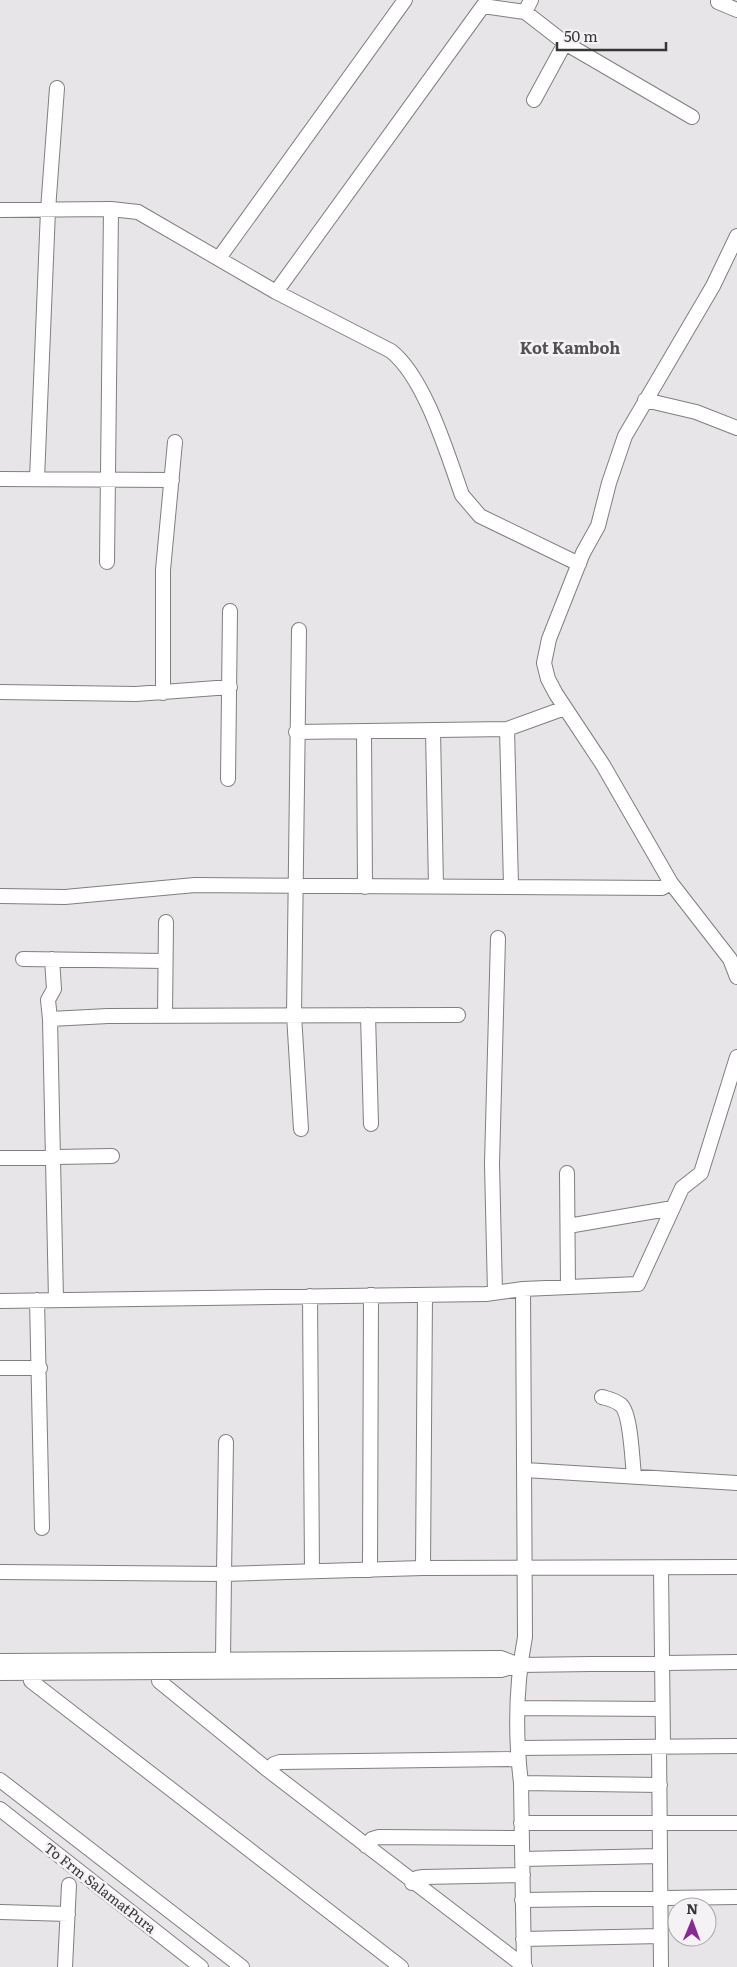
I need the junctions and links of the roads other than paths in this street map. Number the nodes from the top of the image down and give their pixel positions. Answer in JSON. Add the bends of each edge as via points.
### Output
{"nodes":[{"id":1,"x":405,"y":0,"type":"edge"},
{"id":2,"x":718,"y":2,"type":"dead end"},
{"id":3,"x":528,"y":6,"type":"edge"},
{"id":4,"x":737,"y":10,"type":"edge"},
{"id":5,"x":565,"y":43,"type":"junction"},
{"id":6,"x":57,"y":88,"type":"dead end"},
{"id":7,"x":534,"y":100,"type":"dead end"},
{"id":8,"x":692,"y":118,"type":"dead end"},
{"id":9,"x":112,"y":209,"type":"junction"},
{"id":10,"x":0,"y":210,"type":"edge"},
{"id":11,"x":48,"y":210,"type":"junction"},
{"id":12,"x":737,"y":236,"type":"edge"},
{"id":13,"x":219,"y":258,"type":"junction"},
{"id":14,"x":276,"y":292,"type":"junction"},
{"id":15,"x":645,"y":400,"type":"junction"},
{"id":16,"x":737,"y":428,"type":"edge"},
{"id":17,"x":175,"y":442,"type":"dead end"},
{"id":18,"x":0,"y":479,"type":"edge"},
{"id":19,"x":37,"y":479,"type":"junction"},
{"id":20,"x":109,"y":480,"type":"junction"},
{"id":21,"x":172,"y":480,"type":"junction"},
{"id":22,"x":107,"y":562,"type":"dead end"},
{"id":23,"x":579,"y":564,"type":"junction"},
{"id":24,"x":230,"y":611,"type":"dead end"},
{"id":25,"x":298,"y":630,"type":"dead end"},
{"id":26,"x":230,"y":687,"type":"junction"},
{"id":27,"x":0,"y":692,"type":"edge"},
{"id":28,"x":163,"y":693,"type":"junction"},
{"id":29,"x":565,"y":708,"type":"junction"},
{"id":30,"x":508,"y":729,"type":"junction"},
{"id":31,"x":433,"y":730,"type":"junction"},
{"id":32,"x":364,"y":731,"type":"junction"},
{"id":33,"x":296,"y":732,"type":"junction"},
{"id":34,"x":228,"y":779,"type":"dead end"},
{"id":35,"x":671,"y":883,"type":"junction"},
{"id":36,"x":510,"y":885,"type":"junction"},
{"id":37,"x":296,"y":886,"type":"junction"},
{"id":38,"x":365,"y":887,"type":"junction"},
{"id":39,"x":436,"y":887,"type":"junction"},
{"id":40,"x":0,"y":896,"type":"edge"},
{"id":41,"x":166,"y":922,"type":"dead end"},
{"id":42,"x":498,"y":938,"type":"dead end"},
{"id":43,"x":23,"y":959,"type":"dead end"},
{"id":44,"x":52,"y":959,"type":"junction"},
{"id":45,"x":165,"y":961,"type":"junction"},
{"id":46,"x":737,"y":977,"type":"edge"},
{"id":47,"x":294,"y":1015,"type":"junction"},
{"id":48,"x":368,"y":1015,"type":"junction"},
{"id":49,"x":458,"y":1015,"type":"dead end"},
{"id":50,"x":165,"y":1016,"type":"junction"},
{"id":51,"x":50,"y":1019,"type":"junction"},
{"id":52,"x":737,"y":1058,"type":"edge"},
{"id":53,"x":371,"y":1124,"type":"dead end"},
{"id":54,"x":301,"y":1129,"type":"dead end"},
{"id":55,"x":112,"y":1156,"type":"dead end"},
{"id":56,"x":53,"y":1157,"type":"junction"},
{"id":57,"x":0,"y":1158,"type":"edge"},
{"id":58,"x":567,"y":1173,"type":"dead end"},
{"id":59,"x":673,"y":1208,"type":"junction"},
{"id":60,"x":568,"y":1226,"type":"junction"},
{"id":61,"x":568,"y":1287,"type":"junction"},
{"id":62,"x":523,"y":1289,"type":"junction"},
{"id":63,"x":495,"y":1293,"type":"junction"},
{"id":64,"x":371,"y":1295,"type":"junction"},
{"id":65,"x":425,"y":1295,"type":"junction"},
{"id":66,"x":310,"y":1296,"type":"junction"},
{"id":67,"x":37,"y":1300,"type":"junction"},
{"id":68,"x":56,"y":1300,"type":"junction"},
{"id":69,"x":0,"y":1301,"type":"edge"},
{"id":70,"x":0,"y":1368,"type":"edge"},
{"id":71,"x":40,"y":1368,"type":"junction"},
{"id":72,"x":602,"y":1397,"type":"dead end"},
{"id":73,"x":226,"y":1442,"type":"dead end"},
{"id":74,"x":525,"y":1470,"type":"junction"},
{"id":75,"x":634,"y":1475,"type":"junction"},
{"id":76,"x":737,"y":1483,"type":"edge"},
{"id":77,"x":42,"y":1528,"type":"dead end"},
{"id":78,"x":737,"y":1567,"type":"edge"},
{"id":79,"x":423,"y":1568,"type":"junction"},
{"id":80,"x":661,"y":1568,"type":"junction"},
{"id":81,"x":524,"y":1569,"type":"junction"},
{"id":82,"x":370,"y":1570,"type":"junction"},
{"id":83,"x":312,"y":1571,"type":"junction"},
{"id":84,"x":0,"y":1572,"type":"edge"},
{"id":85,"x":224,"y":1574,"type":"junction"},
{"id":86,"x":223,"y":1660,"type":"junction"},
{"id":87,"x":0,"y":1661,"type":"edge"},
{"id":88,"x":737,"y":1662,"type":"edge"},
{"id":89,"x":661,"y":1664,"type":"junction"},
{"id":90,"x":519,"y":1665,"type":"junction"},
{"id":91,"x":0,"y":1673,"type":"edge"},
{"id":92,"x":30,"y":1673,"type":"junction"},
{"id":93,"x":159,"y":1673,"type":"junction"},
{"id":94,"x":518,"y":1708,"type":"junction"},
{"id":95,"x":662,"y":1709,"type":"junction"},
{"id":96,"x":661,"y":1746,"type":"junction"},
{"id":97,"x":737,"y":1746,"type":"edge"},
{"id":98,"x":518,"y":1754,"type":"junction"},
{"id":99,"x":268,"y":1770,"type":"junction"},
{"id":100,"x":0,"y":1780,"type":"edge"},
{"id":101,"x":521,"y":1783,"type":"junction"},
{"id":102,"x":660,"y":1785,"type":"junction"},
{"id":103,"x":0,"y":1809,"type":"edge"},
{"id":104,"x":521,"y":1823,"type":"junction"},
{"id":105,"x":737,"y":1823,"type":"edge"},
{"id":106,"x":660,"y":1824,"type":"junction"},
{"id":107,"x":521,"y":1838,"type":"junction"},
{"id":108,"x":366,"y":1846,"type":"junction"},
{"id":109,"x":659,"y":1856,"type":"junction"},
{"id":110,"x":522,"y":1859,"type":"junction"},
{"id":111,"x":523,"y":1875,"type":"junction"},
{"id":112,"x":412,"y":1883,"type":"junction"},
{"id":113,"x":69,"y":1885,"type":"dead end"},
{"id":114,"x":660,"y":1897,"type":"junction"},
{"id":115,"x":737,"y":1897,"type":"edge"},
{"id":116,"x":522,"y":1900,"type":"junction"},
{"id":117,"x":0,"y":1912,"type":"edge"},
{"id":118,"x":68,"y":1914,"type":"junction"},
{"id":119,"x":660,"y":1936,"type":"junction"},
{"id":120,"x":523,"y":1939,"type":"junction"},
{"id":121,"x":65,"y":1967,"type":"edge"},
{"id":122,"x":201,"y":1967,"type":"edge"},
{"id":123,"x":242,"y":1967,"type":"edge"},
{"id":124,"x":401,"y":1967,"type":"edge"},
{"id":125,"x":525,"y":1967,"type":"edge"},
{"id":126,"x":661,"y":1967,"type":"edge"}],
"edges":[{"from":1,"to":13,"type":"street"},
{"from":2,"to":4,"type":"street"},
{"from":3,"to":5,"type":"street"},
{"from":3,"to":14,"type":"street","via":[[483,6]]},
{"from":5,"to":7,"type":"street"},
{"from":5,"to":8,"type":"street"},
{"from":6,"to":11,"type":"street"},
{"from":9,"to":11,"type":"street"},
{"from":9,"to":13,"type":"street","via":[[138,212]]},
{"from":9,"to":20,"type":"street"},
{"from":10,"to":11,"type":"street"},
{"from":11,"to":19,"type":"street"},
{"from":12,"to":15,"type":"street","via":[[713,286]]},
{"from":13,"to":14,"type":"street"},
{"from":14,"to":23,"type":"street","via":[[401,359],[430,408],[462,495],[470,506],[480,516]]},
{"from":15,"to":16,"type":"street","via":[[696,412]]},
{"from":15,"to":23,"type":"street","via":[[625,436],[608,483],[598,526]]},
{"from":17,"to":21,"type":"street"},
{"from":18,"to":19,"type":"street"},
{"from":19,"to":20,"type":"street"},
{"from":20,"to":21,"type":"street"},
{"from":20,"to":22,"type":"street"},
{"from":21,"to":28,"type":"street","via":[[163,570]]},
{"from":23,"to":29,"type":"street","via":[[549,639],[544,663],[548,680]]},
{"from":24,"to":26,"type":"street"},
{"from":25,"to":33,"type":"street"},
{"from":26,"to":28,"type":"street"},
{"from":26,"to":34,"type":"street"},
{"from":27,"to":28,"type":"street"},
{"from":29,"to":30,"type":"street"},
{"from":29,"to":35,"type":"street","via":[[603,765]]},
{"from":30,"to":31,"type":"street"},
{"from":30,"to":36,"type":"street"},
{"from":31,"to":32,"type":"street"},
{"from":31,"to":39,"type":"street"},
{"from":32,"to":33,"type":"street"},
{"from":32,"to":38,"type":"street"},
{"from":33,"to":37,"type":"street"},
{"from":35,"to":36,"type":"street","via":[[662,888]]},
{"from":35,"to":46,"type":"street","via":[[730,959]]},
{"from":36,"to":39,"type":"street"},
{"from":37,"to":38,"type":"street"},
{"from":37,"to":40,"type":"street","via":[[195,885],[65,897]]},
{"from":37,"to":47,"type":"street"},
{"from":38,"to":39,"type":"street"},
{"from":41,"to":45,"type":"street"},
{"from":42,"to":63,"type":"street","via":[[492,1164]]},
{"from":43,"to":44,"type":"street"},
{"from":44,"to":45,"type":"street"},
{"from":44,"to":51,"type":"street","via":[[54,989],[48,1000]]},
{"from":45,"to":50,"type":"street"},
{"from":47,"to":48,"type":"street"},
{"from":47,"to":50,"type":"street"},
{"from":47,"to":54,"type":"street"},
{"from":48,"to":49,"type":"street"},
{"from":48,"to":53,"type":"street"},
{"from":50,"to":51,"type":"street"},
{"from":51,"to":56,"type":"street"},
{"from":52,"to":59,"type":"street","via":[[701,1173],[682,1188]]},
{"from":55,"to":56,"type":"street"},
{"from":56,"to":57,"type":"street"},
{"from":56,"to":68,"type":"street"},
{"from":58,"to":60,"type":"street"},
{"from":59,"to":60,"type":"street"},
{"from":59,"to":61,"type":"street","via":[[638,1284]]},
{"from":60,"to":61,"type":"street"},
{"from":61,"to":62,"type":"street"},
{"from":62,"to":63,"type":"street"},
{"from":62,"to":74,"type":"street"},
{"from":63,"to":65,"type":"street"},
{"from":64,"to":65,"type":"street"},
{"from":64,"to":66,"type":"street"},
{"from":64,"to":82,"type":"street"},
{"from":65,"to":79,"type":"street"},
{"from":66,"to":68,"type":"street"},
{"from":66,"to":83,"type":"street"},
{"from":67,"to":68,"type":"street"},
{"from":67,"to":69,"type":"street"},
{"from":67,"to":71,"type":"street"},
{"from":70,"to":71,"type":"street"},
{"from":71,"to":77,"type":"street"},
{"from":72,"to":75,"type":"street","via":[[622,1406],[627,1419]]},
{"from":73,"to":85,"type":"street"},
{"from":74,"to":75,"type":"street"},
{"from":74,"to":81,"type":"street"},
{"from":75,"to":76,"type":"street"},
{"from":78,"to":80,"type":"street"},
{"from":79,"to":81,"type":"street"},
{"from":79,"to":82,"type":"street"},
{"from":80,"to":81,"type":"street"},
{"from":80,"to":89,"type":"street"},
{"from":81,"to":90,"type":"street","via":[[525,1636]]},
{"from":82,"to":83,"type":"street"},
{"from":83,"to":85,"type":"street"},
{"from":84,"to":85,"type":"street"},
{"from":85,"to":86,"type":"street"},
{"from":86,"to":87,"type":"street"},
{"from":86,"to":90,"type":"street","via":[[501,1658]]},
{"from":88,"to":89,"type":"street"},
{"from":89,"to":90,"type":"street"},
{"from":89,"to":95,"type":"street"},
{"from":90,"to":93,"type":"street","via":[[500,1670]]},
{"from":90,"to":94,"type":"street"},
{"from":91,"to":92,"type":"street"},
{"from":92,"to":93,"type":"street"},
{"from":92,"to":124,"type":"street","via":[[31,1681]]},
{"from":93,"to":99,"type":"street","via":[[159,1681]]},
{"from":94,"to":95,"type":"street"},
{"from":94,"to":98,"type":"street"},
{"from":95,"to":96,"type":"street"},
{"from":96,"to":97,"type":"street"},
{"from":96,"to":98,"type":"street"},
{"from":96,"to":102,"type":"street"},
{"from":98,"to":99,"type":"street","via":[[280,1762]]},
{"from":98,"to":101,"type":"street"},
{"from":99,"to":108,"type":"street"},
{"from":100,"to":123,"type":"street"},
{"from":101,"to":102,"type":"street"},
{"from":101,"to":104,"type":"street"},
{"from":102,"to":106,"type":"street"},
{"from":103,"to":122,"type":"street","name":"To Frm SalamatPura"},
{"from":104,"to":106,"type":"street"},
{"from":104,"to":107,"type":"street"},
{"from":105,"to":106,"type":"street"},
{"from":106,"to":109,"type":"street"},
{"from":107,"to":108,"type":"street","via":[[378,1837]]},
{"from":107,"to":110,"type":"street"},
{"from":108,"to":112,"type":"street"},
{"from":109,"to":110,"type":"street"},
{"from":109,"to":114,"type":"street"},
{"from":110,"to":111,"type":"street"},
{"from":111,"to":112,"type":"street","via":[[423,1877]]},
{"from":111,"to":116,"type":"street"},
{"from":112,"to":125,"type":"street"},
{"from":113,"to":118,"type":"street"},
{"from":114,"to":115,"type":"street"},
{"from":114,"to":116,"type":"street"},
{"from":114,"to":119,"type":"street"},
{"from":116,"to":120,"type":"street"},
{"from":117,"to":118,"type":"street"},
{"from":118,"to":121,"type":"street"},
{"from":119,"to":120,"type":"street"},
{"from":119,"to":126,"type":"street"},
{"from":120,"to":125,"type":"street"}]}
